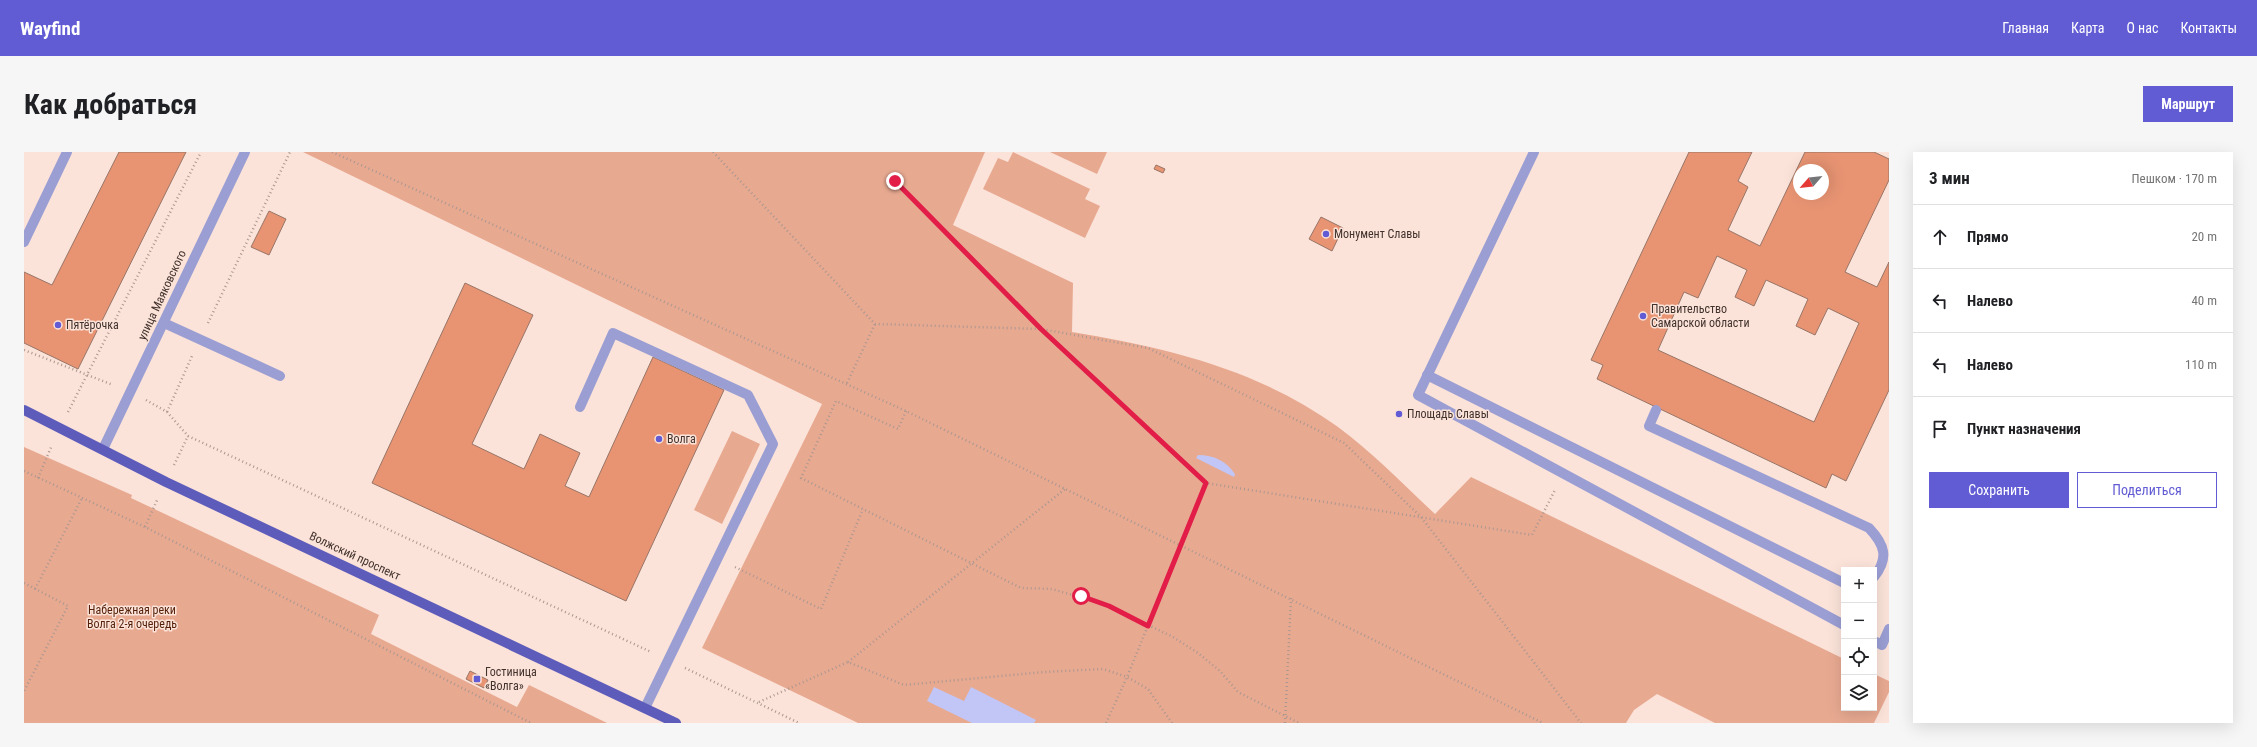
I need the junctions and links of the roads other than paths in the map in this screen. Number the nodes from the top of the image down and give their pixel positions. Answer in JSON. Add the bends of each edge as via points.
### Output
{"nodes":[{"id":1,"x":67,"y":152,"type":"edge"},
{"id":2,"x":245,"y":152,"type":"edge"},
{"id":3,"x":1534,"y":152,"type":"edge"},
{"id":4,"x":24,"y":242,"type":"edge"},
{"id":5,"x":164,"y":323,"type":"junction"},
{"id":6,"x":1427,"y":375,"type":"junction"},
{"id":7,"x":280,"y":376,"type":"dead end"},
{"id":8,"x":580,"y":407,"type":"dead end"},
{"id":9,"x":24,"y":410,"type":"edge"},
{"id":10,"x":1656,"y":410,"type":"dead end"},
{"id":11,"x":103,"y":449,"type":"junction"},
{"id":12,"x":1877,"y":573,"type":"edge"},
{"id":13,"x":1841,"y":582,"type":"edge"},
{"id":14,"x":1841,"y":622,"type":"edge"},
{"id":15,"x":1889,"y":629,"type":"edge"},
{"id":16,"x":1877,"y":642,"type":"edge"},
{"id":17,"x":645,"y":708,"type":"junction"},
{"id":18,"x":676,"y":723,"type":"edge"}],
"edges":[{"from":1,"to":4,"type":"street"},
{"from":2,"to":5,"type":"street","name":"улица Маяковского"},
{"from":3,"to":6,"type":"street"},
{"from":5,"to":7,"type":"street"},
{"from":5,"to":11,"type":"street","name":"улица Маяковского"},
{"from":6,"to":13,"type":"street"},
{"from":6,"to":14,"type":"street","via":[[1418,395]]},
{"from":8,"to":17,"type":"street","via":[[613,333],[748,394],[773,444]]},
{"from":9,"to":11,"type":"main road","name":"Волжский проспект"},
{"from":10,"to":12,"type":"street","via":[[1649,426],[1869,528],[1884,550],[1883,565]]},
{"from":11,"to":17,"type":"main road","name":"Волжский проспект","via":[[166,482]]},
{"from":15,"to":16,"type":"street","via":[[1882,645]]},
{"from":17,"to":18,"type":"main road","name":"Волжский проспект"}]}
